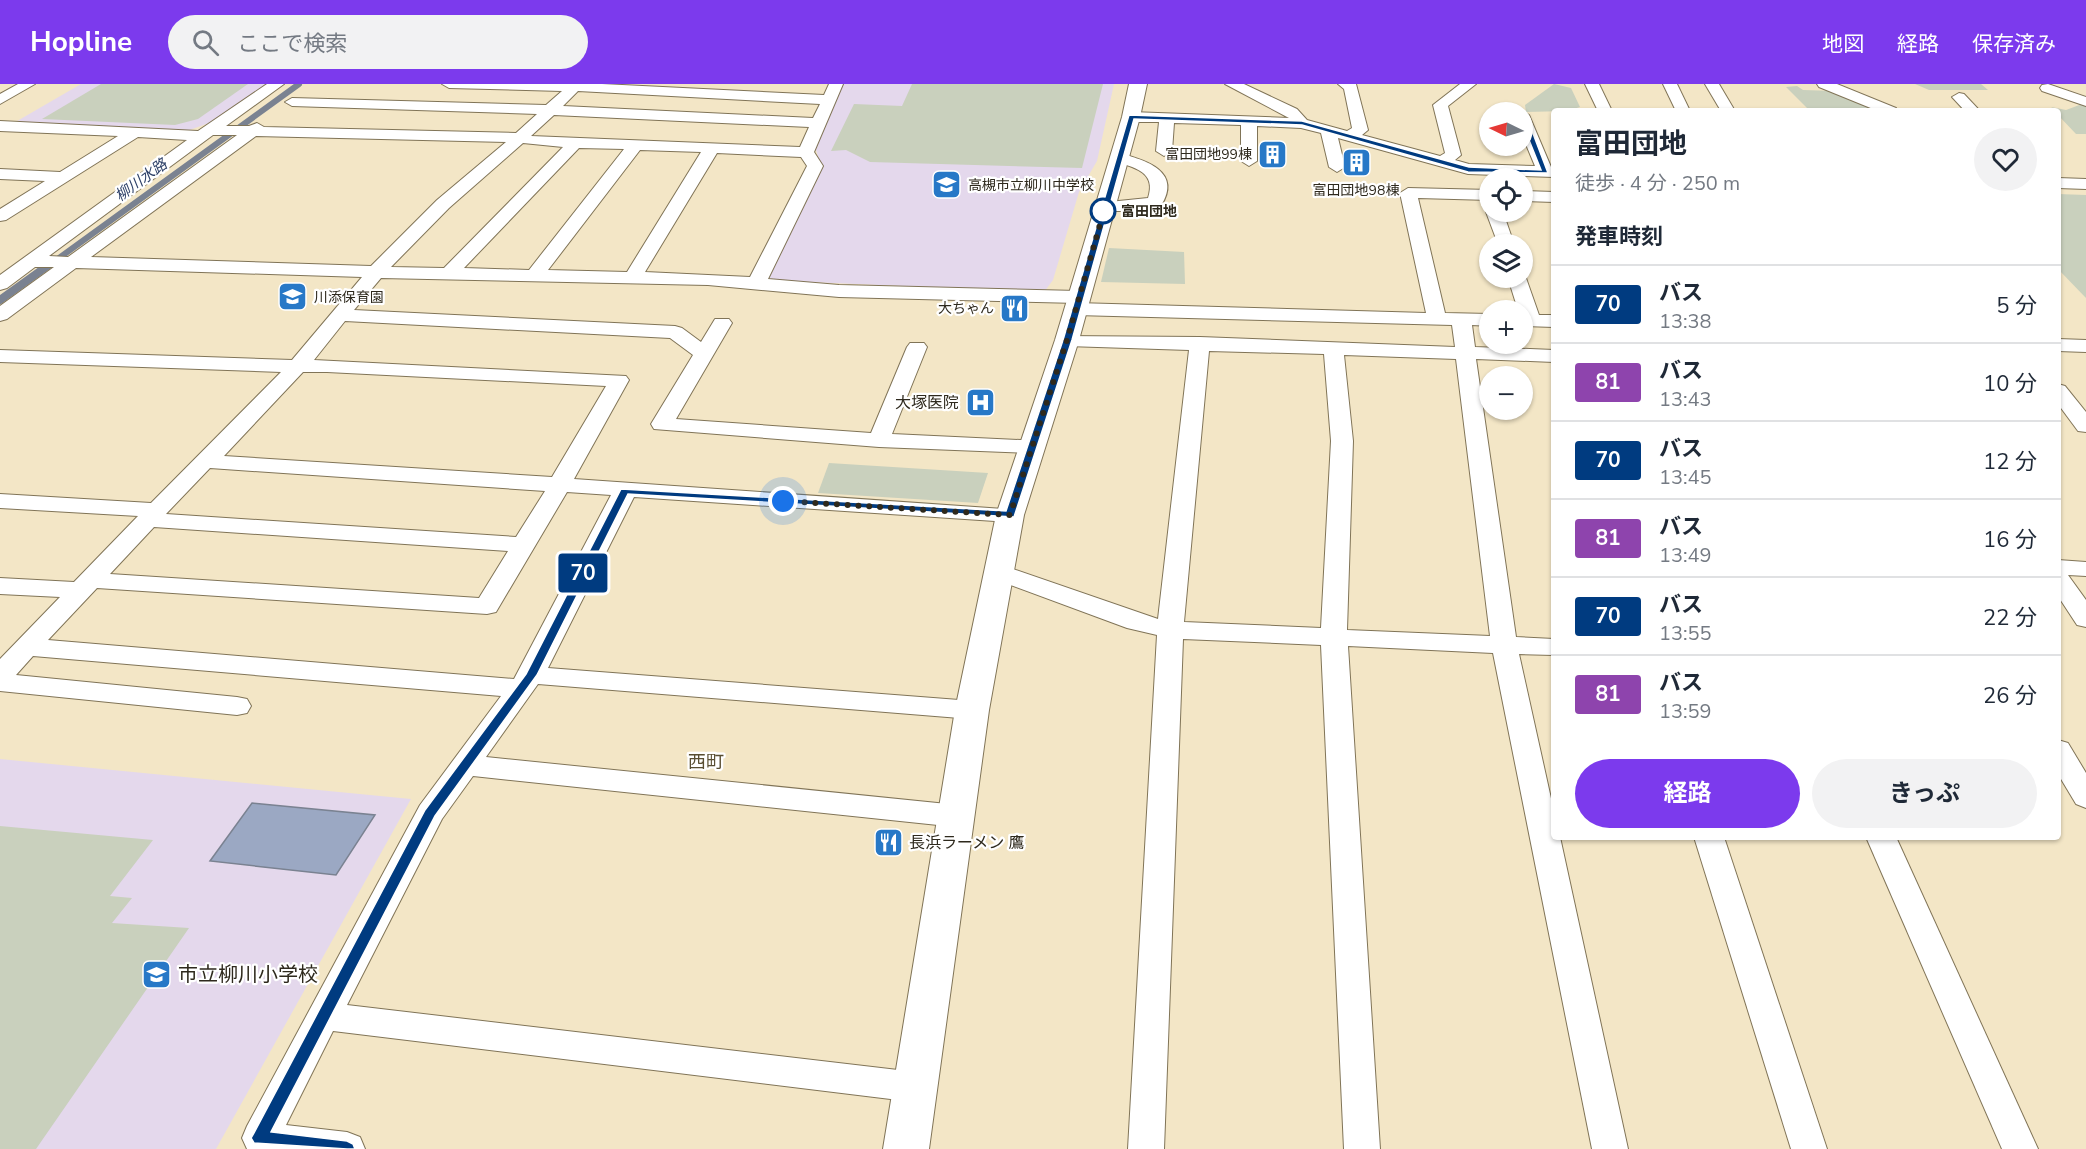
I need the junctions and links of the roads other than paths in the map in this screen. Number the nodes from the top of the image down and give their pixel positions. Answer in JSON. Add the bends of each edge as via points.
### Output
{"nodes":[{"id":1,"x":28,"y":84,"type":"edge"},
{"id":2,"x":277,"y":84,"type":"edge"},
{"id":3,"x":449,"y":84,"type":"edge"},
{"id":4,"x":836,"y":84,"type":"edge"},
{"id":5,"x":1138,"y":84,"type":"edge"},
{"id":6,"x":1232,"y":84,"type":"edge"},
{"id":7,"x":1345,"y":84,"type":"edge"},
{"id":8,"x":1469,"y":84,"type":"edge"},
{"id":9,"x":1592,"y":84,"type":"edge"},
{"id":10,"x":1670,"y":84,"type":"edge"},
{"id":11,"x":1712,"y":84,"type":"edge"},
{"id":12,"x":1824,"y":84,"type":"edge"},
{"id":13,"x":577,"y":85,"type":"edge"},
{"id":14,"x":2047,"y":88,"type":"dead end"},
{"id":15,"x":308,"y":90,"type":"dead end"},
{"id":16,"x":1959,"y":97,"type":"dead end"},
{"id":17,"x":0,"y":100,"type":"edge"},
{"id":18,"x":828,"y":100,"type":"junction"},
{"id":19,"x":2086,"y":102,"type":"edge"},
{"id":20,"x":1604,"y":108,"type":"edge"},
{"id":21,"x":1682,"y":108,"type":"edge"},
{"id":22,"x":1726,"y":108,"type":"edge"},
{"id":23,"x":1883,"y":108,"type":"edge"},
{"id":24,"x":1970,"y":108,"type":"edge"},
{"id":25,"x":283,"y":109,"type":"junction"},
{"id":26,"x":550,"y":110,"type":"junction"},
{"id":27,"x":1131,"y":117,"type":"junction"},
{"id":28,"x":1167,"y":118,"type":"junction"},
{"id":29,"x":1249,"y":121,"type":"junction"},
{"id":30,"x":818,"y":123,"type":"junction"},
{"id":31,"x":1302,"y":123,"type":"junction"},
{"id":32,"x":0,"y":126,"type":"edge"},
{"id":33,"x":1328,"y":129,"type":"junction"},
{"id":34,"x":254,"y":130,"type":"junction"},
{"id":35,"x":136,"y":132,"type":"junction"},
{"id":36,"x":206,"y":133,"type":"junction"},
{"id":37,"x":1348,"y":136,"type":"junction"},
{"id":38,"x":1533,"y":136,"type":"edge"},
{"id":39,"x":520,"y":138,"type":"junction"},
{"id":40,"x":575,"y":143,"type":"junction"},
{"id":41,"x":636,"y":145,"type":"junction"},
{"id":42,"x":712,"y":148,"type":"junction"},
{"id":43,"x":1164,"y":151,"type":"dead end"},
{"id":44,"x":806,"y":152,"type":"junction"},
{"id":45,"x":1119,"y":158,"type":"junction"},
{"id":46,"x":1249,"y":161,"type":"dead end"},
{"id":47,"x":1441,"y":162,"type":"junction"},
{"id":48,"x":1337,"y":167,"type":"dead end"},
{"id":49,"x":1550,"y":172,"type":"edge"},
{"id":50,"x":0,"y":174,"type":"edge"},
{"id":51,"x":62,"y":177,"type":"junction"},
{"id":52,"x":2061,"y":183,"type":"edge"},
{"id":53,"x":2086,"y":184,"type":"edge"},
{"id":54,"x":1479,"y":196,"type":"edge"},
{"id":55,"x":1533,"y":196,"type":"edge"},
{"id":56,"x":1551,"y":197,"type":"edge"},
{"id":57,"x":1105,"y":207,"type":"junction"},
{"id":58,"x":0,"y":216,"type":"edge"},
{"id":59,"x":31,"y":261,"type":"junction"},
{"id":60,"x":73,"y":263,"type":"junction"},
{"id":61,"x":376,"y":272,"type":"junction"},
{"id":62,"x":448,"y":274,"type":"junction"},
{"id":63,"x":534,"y":276,"type":"junction"},
{"id":64,"x":632,"y":278,"type":"junction"},
{"id":65,"x":757,"y":282,"type":"junction"},
{"id":66,"x":0,"y":284,"type":"edge"},
{"id":67,"x":1077,"y":303,"type":"junction"},
{"id":68,"x":0,"y":315,"type":"edge"},
{"id":69,"x":338,"y":315,"type":"junction"},
{"id":70,"x":1437,"y":319,"type":"junction"},
{"id":71,"x":1461,"y":319,"type":"junction"},
{"id":72,"x":1479,"y":320,"type":"edge"},
{"id":73,"x":1533,"y":320,"type":"edge"},
{"id":74,"x":1551,"y":321,"type":"edge"},
{"id":75,"x":722,"y":323,"type":"dead end"},
{"id":76,"x":1067,"y":340,"type":"junction"},
{"id":77,"x":1200,"y":344,"type":"junction"},
{"id":78,"x":2061,"y":345,"type":"edge"},
{"id":79,"x":2086,"y":346,"type":"edge"},
{"id":80,"x":917,"y":347,"type":"dead end"},
{"id":81,"x":1333,"y":348,"type":"junction"},
{"id":82,"x":704,"y":353,"type":"junction"},
{"id":83,"x":1466,"y":354,"type":"junction"},
{"id":84,"x":0,"y":356,"type":"edge"},
{"id":85,"x":1551,"y":356,"type":"edge"},
{"id":86,"x":298,"y":366,"type":"junction"},
{"id":87,"x":2061,"y":394,"type":"edge"},
{"id":88,"x":2086,"y":426,"type":"edge"},
{"id":89,"x":879,"y":440,"type":"junction"},
{"id":90,"x":1032,"y":446,"type":"junction"},
{"id":91,"x":204,"y":461,"type":"junction"},
{"id":92,"x":560,"y":484,"type":"junction"},
{"id":93,"x":625,"y":491,"type":"junction"},
{"id":94,"x":0,"y":501,"type":"edge"},
{"id":95,"x":152,"y":515,"type":"junction"},
{"id":96,"x":1010,"y":515,"type":"junction"},
{"id":97,"x":524,"y":545,"type":"junction"},
{"id":98,"x":2061,"y":567,"type":"edge"},
{"id":99,"x":2086,"y":569,"type":"edge"},
{"id":100,"x":998,"y":573,"type":"junction"},
{"id":101,"x":2061,"y":582,"type":"edge"},
{"id":102,"x":85,"y":585,"type":"junction"},
{"id":103,"x":0,"y":586,"type":"edge"},
{"id":104,"x":2086,"y":619,"type":"edge"},
{"id":105,"x":1170,"y":630,"type":"junction"},
{"id":106,"x":1334,"y":637,"type":"junction"},
{"id":107,"x":1504,"y":644,"type":"junction"},
{"id":108,"x":26,"y":647,"type":"junction"},
{"id":109,"x":1551,"y":647,"type":"edge"},
{"id":110,"x":0,"y":675,"type":"edge"},
{"id":111,"x":0,"y":682,"type":"edge"},
{"id":112,"x":527,"y":682,"type":"junction"},
{"id":113,"x":237,"y":706,"type":"dead end"},
{"id":114,"x":972,"y":710,"type":"junction"},
{"id":115,"x":2061,"y":755,"type":"edge"},
{"id":116,"x":467,"y":765,"type":"junction"},
{"id":117,"x":2086,"y":798,"type":"edge"},
{"id":118,"x":957,"y":816,"type":"junction"},
{"id":119,"x":1710,"y":840,"type":"edge"},
{"id":120,"x":1882,"y":840,"type":"edge"},
{"id":121,"x":324,"y":1016,"type":"junction"},
{"id":122,"x":915,"y":1087,"type":"junction"},
{"id":123,"x":347,"y":1149,"type":"edge"},
{"id":124,"x":906,"y":1149,"type":"edge"},
{"id":125,"x":1146,"y":1149,"type":"edge"},
{"id":126,"x":1362,"y":1149,"type":"edge"},
{"id":127,"x":1610,"y":1149,"type":"edge"},
{"id":128,"x":1809,"y":1149,"type":"edge"},
{"id":129,"x":2020,"y":1149,"type":"edge"}],
"edges":[{"from":1,"to":17,"type":"street"},
{"from":2,"to":36,"type":"street"},
{"from":3,"to":13,"type":"street"},
{"from":4,"to":18,"type":"street"},
{"from":5,"to":27,"type":"street"},
{"from":6,"to":31,"type":"street","via":[[1292,112]]},
{"from":7,"to":37,"type":"street","via":[[1351,87],[1360,130]]},
{"from":8,"to":47,"type":"street","via":[[1440,105],[1453,155]]},
{"from":9,"to":20,"type":"street"},
{"from":10,"to":21,"type":"street"},
{"from":11,"to":22,"type":"street"},
{"from":12,"to":23,"type":"street"},
{"from":13,"to":18,"type":"street"},
{"from":13,"to":26,"type":"street"},
{"from":14,"to":19,"type":"street"},
{"from":15,"to":25,"type":"street"},
{"from":16,"to":24,"type":"street"},
{"from":18,"to":30,"type":"street"},
{"from":25,"to":26,"type":"street"},
{"from":25,"to":34,"type":"street"},
{"from":26,"to":30,"type":"street"},
{"from":26,"to":39,"type":"street"},
{"from":27,"to":28,"type":"street"},
{"from":27,"to":45,"type":"street"},
{"from":28,"to":29,"type":"street"},
{"from":28,"to":43,"type":"street"},
{"from":29,"to":31,"type":"street"},
{"from":29,"to":46,"type":"street"},
{"from":30,"to":44,"type":"street"},
{"from":31,"to":33,"type":"street"},
{"from":32,"to":35,"type":"street"},
{"from":33,"to":37,"type":"street"},
{"from":33,"to":48,"type":"street"},
{"from":34,"to":36,"type":"street"},
{"from":34,"to":39,"type":"street"},
{"from":34,"to":60,"type":"street"},
{"from":35,"to":36,"type":"street"},
{"from":35,"to":51,"type":"street"},
{"from":36,"to":59,"type":"street"},
{"from":37,"to":47,"type":"street"},
{"from":38,"to":49,"type":"street"},
{"from":39,"to":40,"type":"street"},
{"from":39,"to":61,"type":"street","via":[[442,204]]},
{"from":40,"to":41,"type":"street"},
{"from":40,"to":62,"type":"street"},
{"from":41,"to":42,"type":"street"},
{"from":41,"to":63,"type":"street"},
{"from":42,"to":44,"type":"street"},
{"from":42,"to":64,"type":"street"},
{"from":44,"to":65,"type":"street","via":[[814,166]]},
{"from":45,"to":57,"type":"street"},
{"from":45,"to":57,"type":"street","via":[[1144,165],[1155,174],[1160,182],[1158,195],[1155,202]]},
{"from":47,"to":49,"type":"street","via":[[1468,169]]},
{"from":50,"to":51,"type":"street"},
{"from":51,"to":58,"type":"street"},
{"from":52,"to":53,"type":"street"},
{"from":54,"to":70,"type":"street","via":[[1408,193]]},
{"from":55,"to":56,"type":"street"},
{"from":57,"to":67,"type":"street"},
{"from":59,"to":60,"type":"street"},
{"from":59,"to":66,"type":"street"},
{"from":60,"to":61,"type":"street"},
{"from":60,"to":68,"type":"street"},
{"from":61,"to":62,"type":"street"},
{"from":61,"to":69,"type":"street"},
{"from":62,"to":63,"type":"street"},
{"from":63,"to":64,"type":"street"},
{"from":64,"to":65,"type":"street"},
{"from":65,"to":67,"type":"street","via":[[839,291]]},
{"from":67,"to":70,"type":"street"},
{"from":67,"to":76,"type":"street"},
{"from":69,"to":82,"type":"street","via":[[675,332]]},
{"from":69,"to":86,"type":"street"},
{"from":70,"to":71,"type":"street"},
{"from":71,"to":72,"type":"street"},
{"from":71,"to":83,"type":"street"},
{"from":73,"to":74,"type":"street"},
{"from":75,"to":82,"type":"street"},
{"from":76,"to":77,"type":"street"},
{"from":76,"to":90,"type":"street"},
{"from":77,"to":81,"type":"street"},
{"from":77,"to":105,"type":"street"},
{"from":78,"to":79,"type":"street"},
{"from":80,"to":89,"type":"street"},
{"from":81,"to":83,"type":"street"},
{"from":81,"to":106,"type":"street","via":[[1342,441]]},
{"from":82,"to":89,"type":"street","via":[[662,424]]},
{"from":83,"to":85,"type":"street"},
{"from":83,"to":107,"type":"street"},
{"from":84,"to":86,"type":"street"},
{"from":86,"to":91,"type":"street"},
{"from":86,"to":92,"type":"street","via":[[619,380]]},
{"from":87,"to":88,"type":"street"},
{"from":89,"to":90,"type":"street"},
{"from":90,"to":96,"type":"street"},
{"from":91,"to":92,"type":"street"},
{"from":91,"to":95,"type":"street"},
{"from":92,"to":93,"type":"street"},
{"from":92,"to":97,"type":"street"},
{"from":93,"to":96,"type":"street"},
{"from":93,"to":112,"type":"street"},
{"from":94,"to":95,"type":"street"},
{"from":95,"to":97,"type":"street"},
{"from":95,"to":102,"type":"street"},
{"from":96,"to":100,"type":"street"},
{"from":97,"to":102,"type":"street","via":[[487,606]]},
{"from":98,"to":99,"type":"street"},
{"from":100,"to":105,"type":"street","via":[[1136,622]]},
{"from":100,"to":114,"type":"street"},
{"from":101,"to":104,"type":"street"},
{"from":102,"to":103,"type":"street"},
{"from":102,"to":108,"type":"street"},
{"from":105,"to":106,"type":"street"},
{"from":105,"to":125,"type":"street"},
{"from":106,"to":107,"type":"street"},
{"from":106,"to":126,"type":"street"},
{"from":107,"to":109,"type":"street"},
{"from":107,"to":127,"type":"street"},
{"from":108,"to":110,"type":"street"},
{"from":108,"to":112,"type":"street"},
{"from":111,"to":113,"type":"street"},
{"from":112,"to":114,"type":"street"},
{"from":112,"to":116,"type":"street"},
{"from":114,"to":118,"type":"street"},
{"from":115,"to":117,"type":"street"},
{"from":116,"to":118,"type":"street"},
{"from":116,"to":121,"type":"street","via":[[430,813]]},
{"from":118,"to":122,"type":"street"},
{"from":119,"to":128,"type":"street"},
{"from":120,"to":129,"type":"street"},
{"from":121,"to":122,"type":"street"},
{"from":121,"to":123,"type":"street","via":[[260,1138]]},
{"from":122,"to":124,"type":"street"}]}
